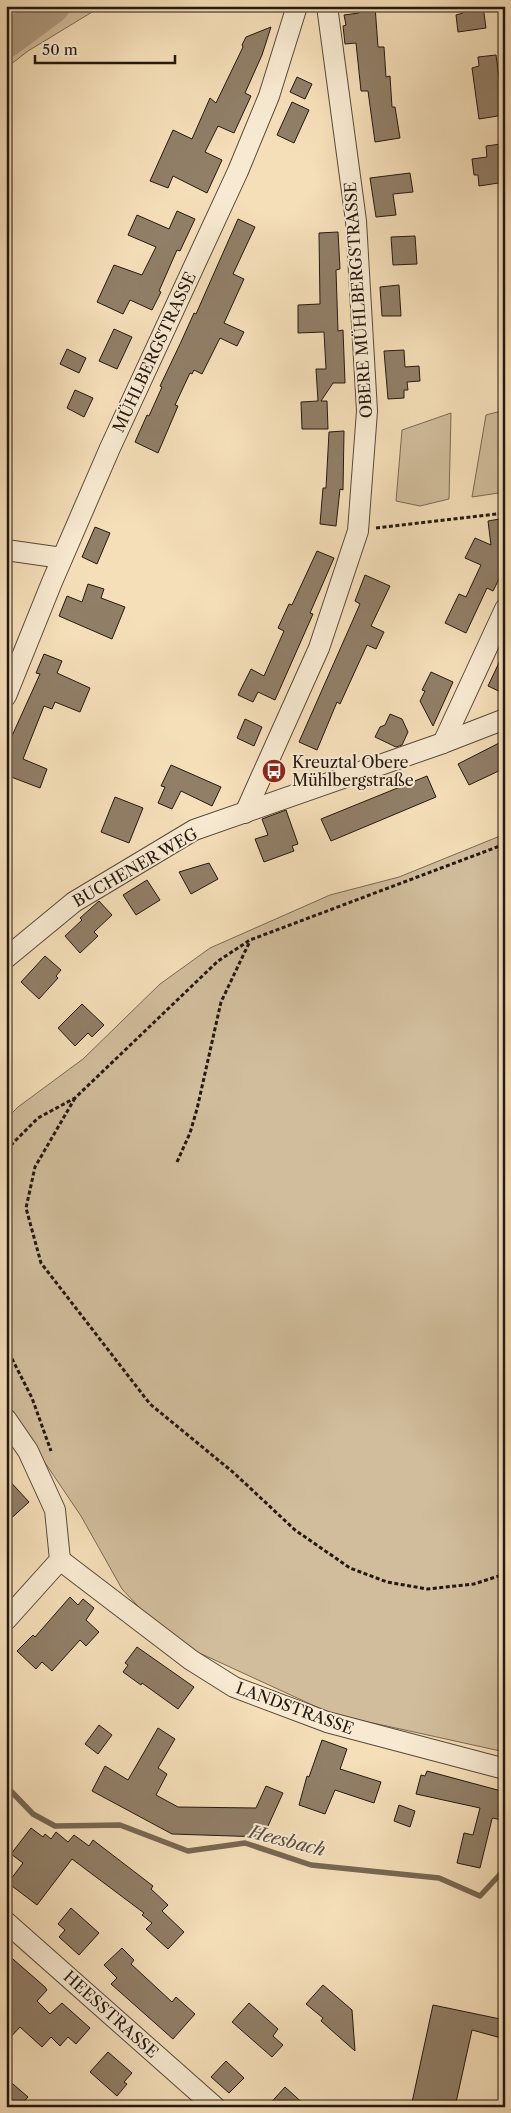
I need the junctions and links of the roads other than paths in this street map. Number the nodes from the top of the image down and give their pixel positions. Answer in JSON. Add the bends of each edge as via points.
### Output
{"nodes":[{"id":1,"x":297,"y":6,"type":"edge"},
{"id":2,"x":327,"y":6,"type":"edge"},
{"id":3,"x":6,"y":550,"type":"edge"},
{"id":4,"x":62,"y":558,"type":"junction"},
{"id":5,"x":505,"y":609,"type":"edge"},
{"id":6,"x":6,"y":696,"type":"edge"},
{"id":7,"x":505,"y":719,"type":"edge"},
{"id":8,"x":443,"y":744,"type":"junction"},
{"id":9,"x":245,"y":813,"type":"junction"},
{"id":10,"x":6,"y":958,"type":"edge"},
{"id":11,"x":6,"y":1419,"type":"edge"},
{"id":12,"x":60,"y":1560,"type":"junction"},
{"id":13,"x":6,"y":1620,"type":"edge"},
{"id":14,"x":505,"y":1769,"type":"edge"},
{"id":15,"x":6,"y":1922,"type":"edge"},
{"id":16,"x":215,"y":2107,"type":"edge"}],
"edges":[{"from":1,"to":4,"type":"street","name":"MÜHLBERGSTRASSE","via":[[269,96],[238,171]]},
{"from":2,"to":9,"type":"street","name":"OBERE MÜHLBERGSTRASSE","via":[[356,221],[367,410],[358,531],[319,648]]},
{"from":3,"to":4,"type":"street"},
{"from":4,"to":6,"type":"street","name":"MÜHLBERGSTRASSE"},
{"from":5,"to":8,"type":"street"},
{"from":7,"to":8,"type":"street","name":"BUCHENER WEG"},
{"from":8,"to":9,"type":"street","name":"BUCHENER WEG"},
{"from":9,"to":10,"type":"street","name":"BUCHENER WEG","via":[[194,830],[74,902]]},
{"from":11,"to":12,"type":"street","via":[[28,1450],[55,1510]]},
{"from":12,"to":13,"type":"street"},
{"from":12,"to":14,"type":"street","name":"LANDSTRASSE","via":[[191,1660],[234,1687],[327,1722]]},
{"from":15,"to":16,"type":"street","name":"HEESSTRASSE"}]}
